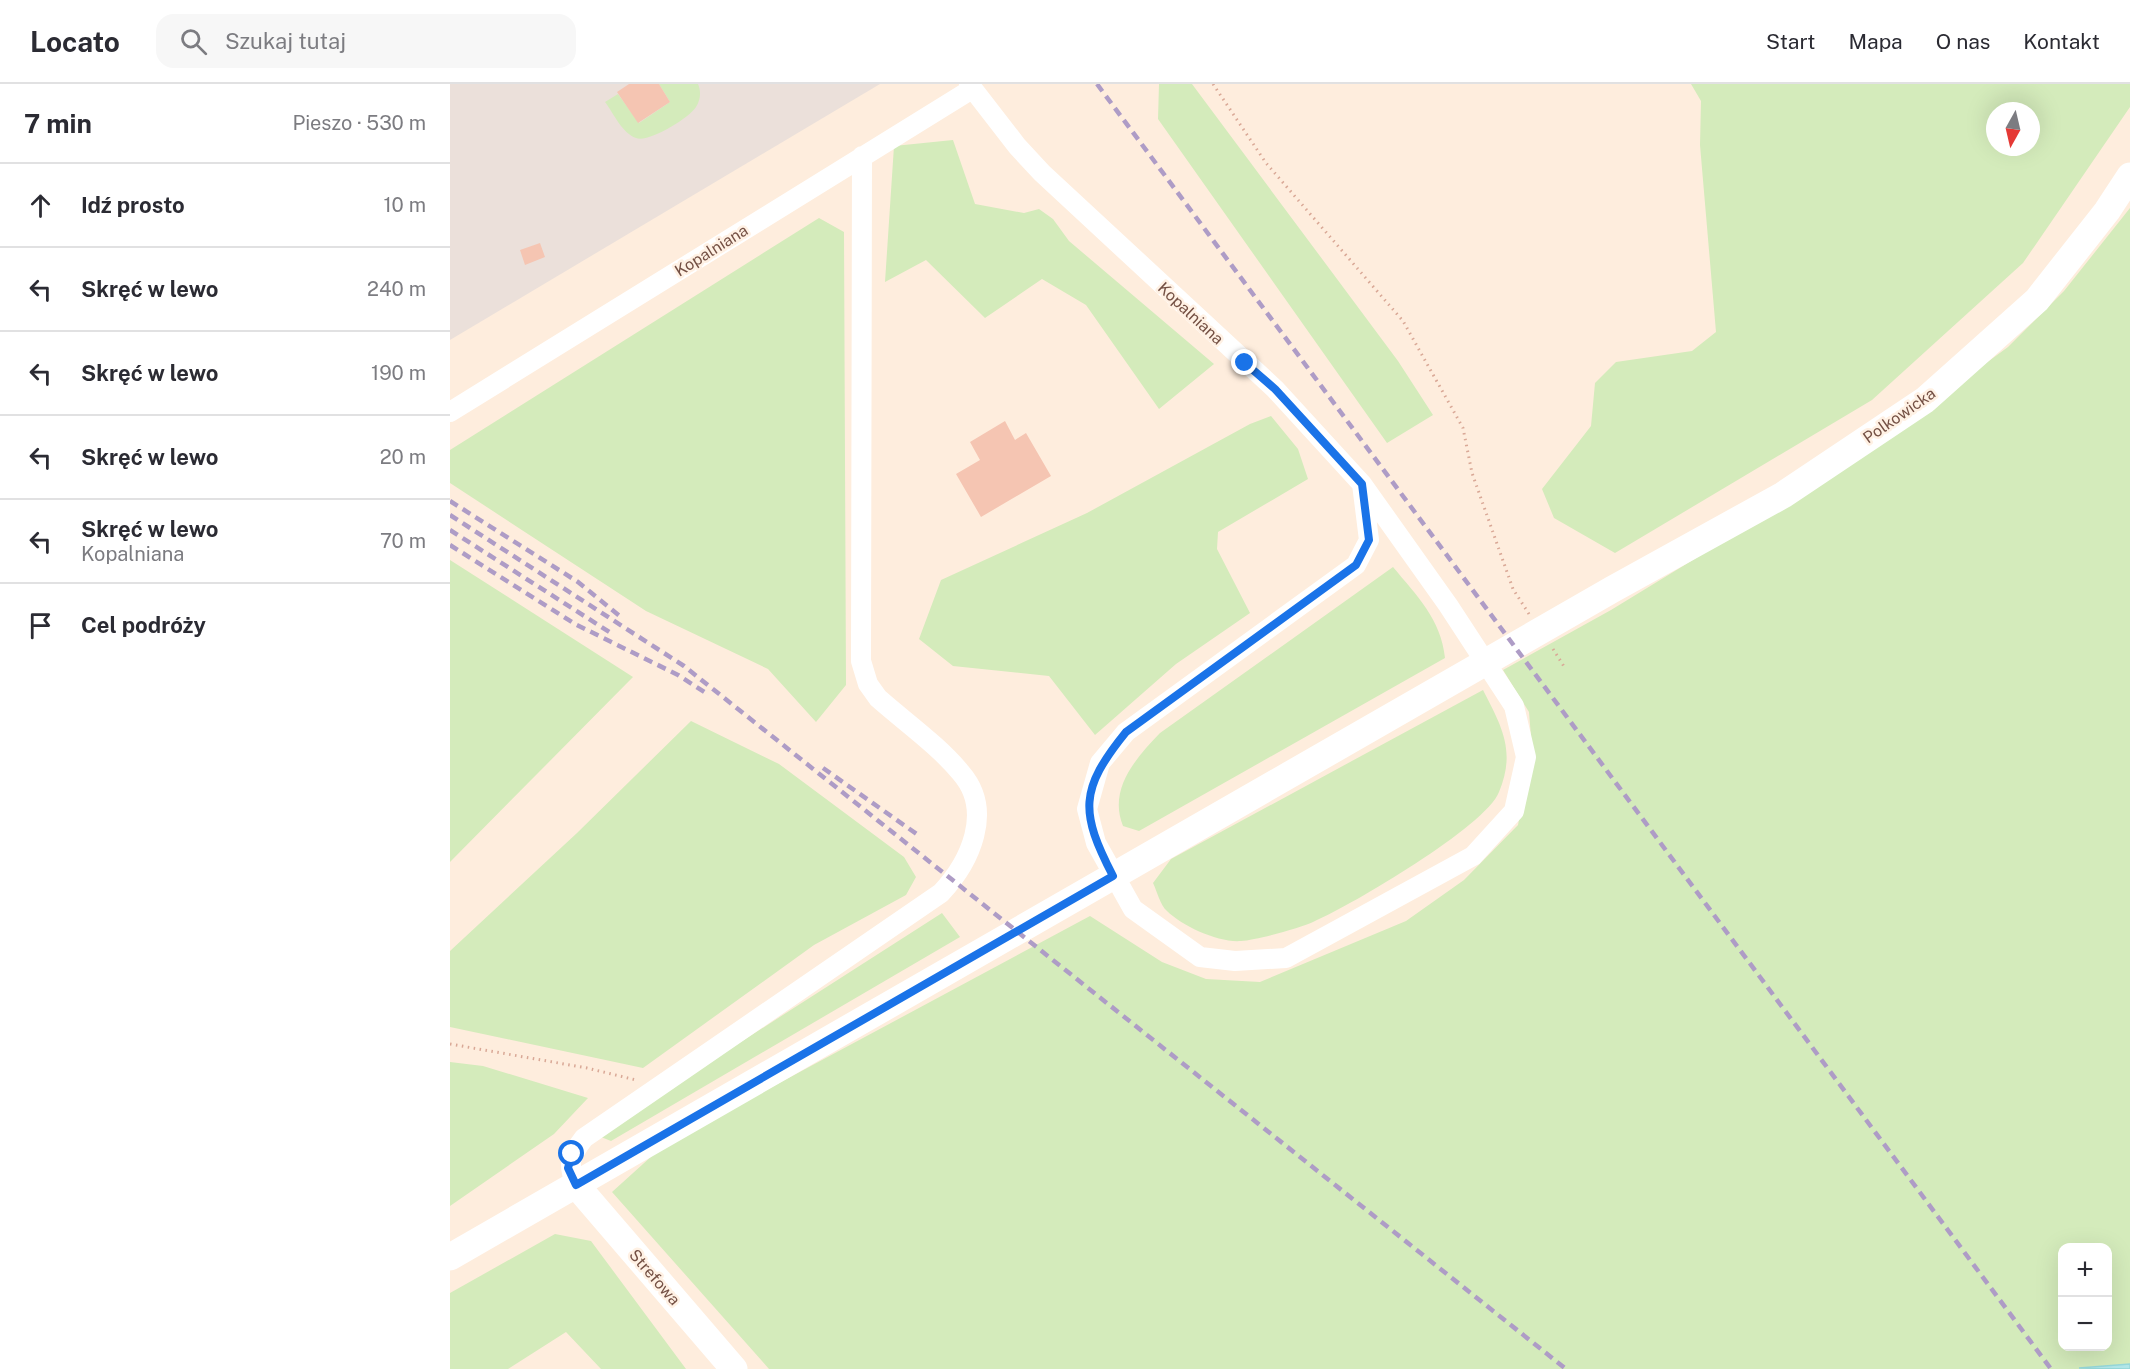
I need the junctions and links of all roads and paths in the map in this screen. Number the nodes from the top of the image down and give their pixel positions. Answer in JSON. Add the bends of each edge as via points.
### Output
{"nodes":[{"id":1,"x":1213,"y":84,"type":"edge"},
{"id":2,"x":971,"y":86,"type":"edge"},
{"id":3,"x":862,"y":156,"type":"junction"},
{"id":4,"x":2130,"y":176,"type":"edge"},
{"id":5,"x":450,"y":412,"type":"edge"},
{"id":6,"x":1362,"y":484,"type":"junction"},
{"id":7,"x":1532,"y":618,"type":"dead end"},
{"id":8,"x":1552,"y":648,"type":"dead end"},
{"id":9,"x":1565,"y":668,"type":"dead end"},
{"id":10,"x":1113,"y":876,"type":"junction"},
{"id":11,"x":450,"y":1044,"type":"edge"},
{"id":12,"x":653,"y":1091,"type":"junction"},
{"id":13,"x":576,"y":1185,"type":"junction"},
{"id":14,"x":450,"y":1257,"type":"edge"},
{"id":15,"x":734,"y":1369,"type":"edge"}],
"edges":[{"from":1,"to":7,"type":"path","via":[[1266,163],[1403,321],[1463,428],[1472,473],[1513,589]]},
{"from":2,"to":3,"type":"street","name":"Kopalniana"},
{"from":2,"to":6,"type":"street","name":"Kopalniana","via":[[1042,173],[1275,389]]},
{"from":3,"to":5,"type":"street","name":"Kopalniana"},
{"from":3,"to":12,"type":"street","via":[[861,661],[868,684],[878,698],[962,774],[976,799],[977,828],[969,854],[941,893]]},
{"from":4,"to":10,"type":"main road","name":"Polkowicka","via":[[2037,300],[1925,400],[1783,495]]},
{"from":6,"to":10,"type":"street","name":"Kopalniana","via":[[1369,540],[1356,565],[1126,732],[1101,763],[1087,809],[1096,843]]},
{"from":6,"to":10,"type":"street","name":"Kopalniana","via":[[1514,706],[1526,757],[1514,811],[1473,856],[1286,958],[1235,961],[1200,957],[1133,909]]},
{"from":8,"to":9,"type":"path"},
{"from":10,"to":13,"type":"main road","name":"Polkowicka"},
{"from":11,"to":12,"type":"path","via":[[587,1068],[643,1082]]},
{"from":12,"to":13,"type":"street","via":[[584,1138],[572,1154],[568,1168]]},
{"from":13,"to":14,"type":"main road","name":"Polkowicka"},
{"from":13,"to":15,"type":"main road","name":"Strefowa"}]}
